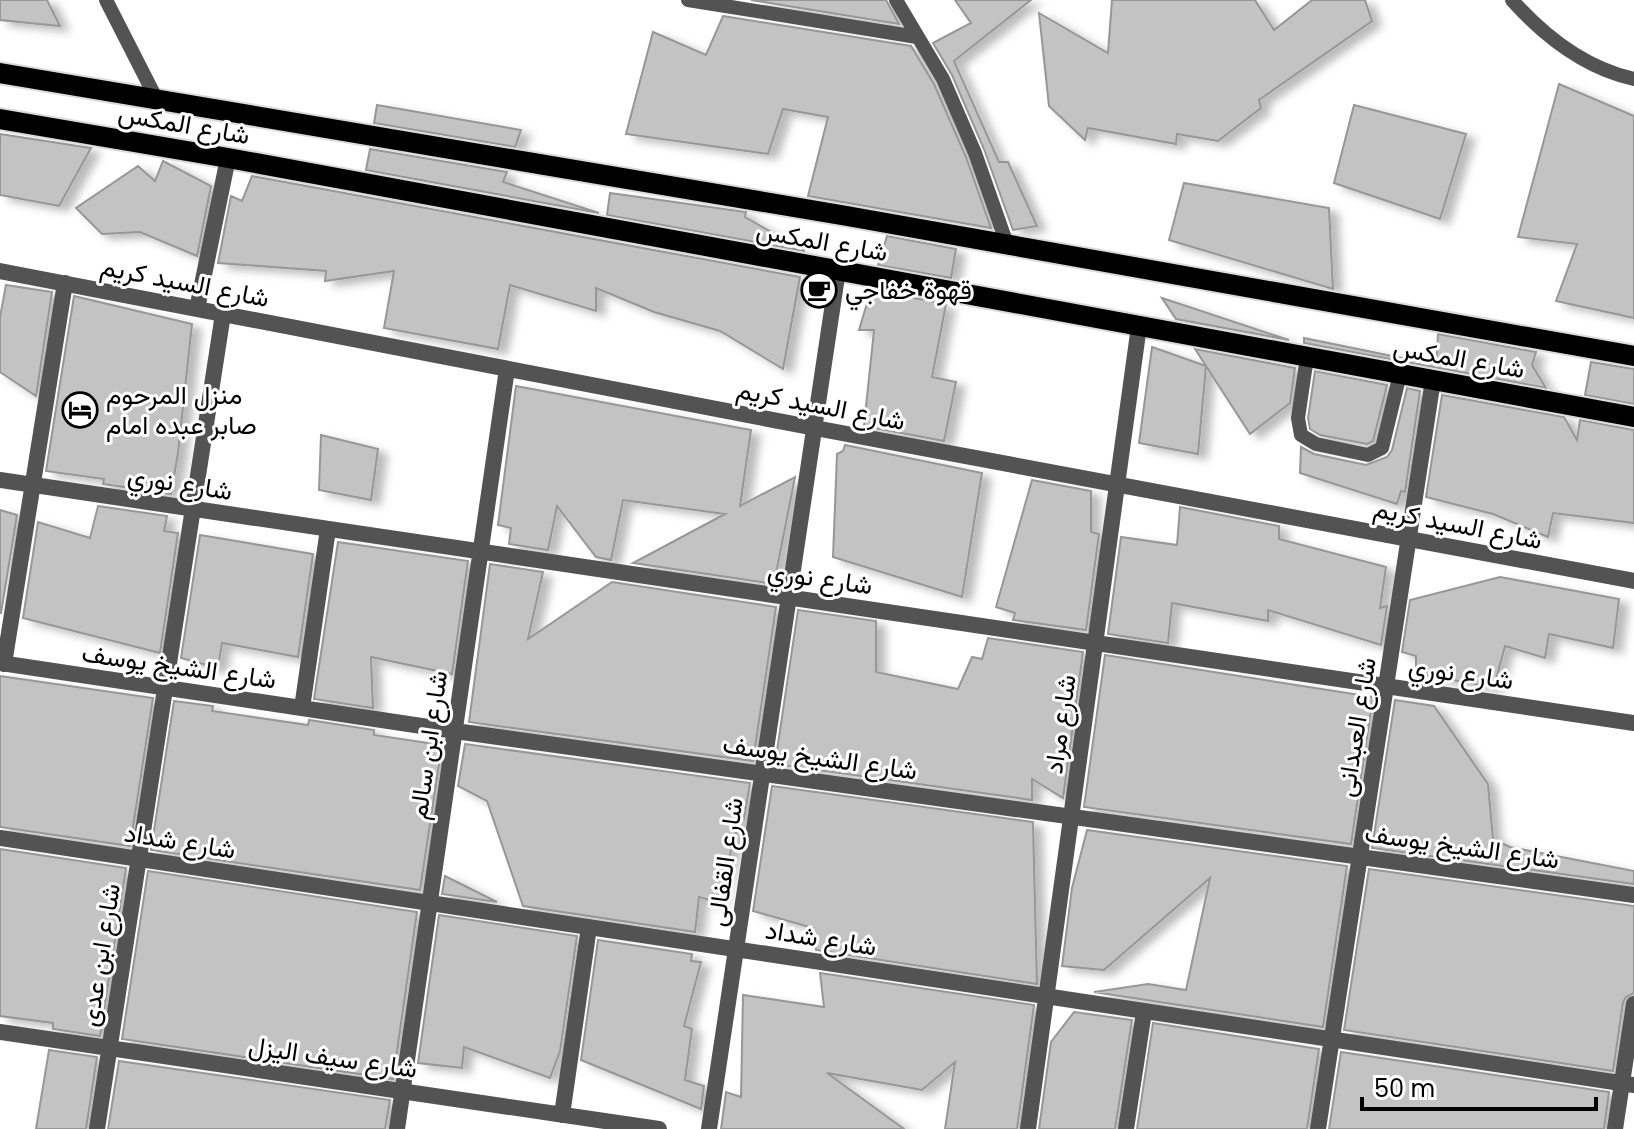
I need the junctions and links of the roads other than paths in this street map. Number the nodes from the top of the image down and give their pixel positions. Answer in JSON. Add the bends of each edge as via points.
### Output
{"nodes":[{"id":1,"x":106,"y":0,"type":"edge"},
{"id":2,"x":688,"y":0,"type":"edge"},
{"id":3,"x":896,"y":0,"type":"edge"},
{"id":4,"x":1512,"y":0,"type":"edge"},
{"id":5,"x":917,"y":37,"type":"junction"},
{"id":6,"x":0,"y":73,"type":"edge"},
{"id":7,"x":1634,"y":79,"type":"edge"},
{"id":8,"x":157,"y":100,"type":"junction"},
{"id":9,"x":0,"y":119,"type":"edge"},
{"id":10,"x":228,"y":158,"type":"junction"},
{"id":11,"x":1007,"y":244,"type":"junction"},
{"id":12,"x":838,"y":270,"type":"junction"},
{"id":13,"x":0,"y":271,"type":"edge"},
{"id":14,"x":65,"y":283,"type":"junction"},
{"id":15,"x":197,"y":309,"type":"junction"},
{"id":16,"x":223,"y":314,"type":"junction"},
{"id":17,"x":1139,"y":326,"type":"junction"},
{"id":18,"x":1634,"y":356,"type":"edge"},
{"id":19,"x":1307,"y":357,"type":"junction"},
{"id":20,"x":507,"y":369,"type":"junction"},
{"id":21,"x":1400,"y":374,"type":"junction"},
{"id":22,"x":1433,"y":380,"type":"junction"},
{"id":23,"x":1634,"y":417,"type":"edge"},
{"id":24,"x":815,"y":428,"type":"junction"},
{"id":25,"x":0,"y":480,"type":"edge"},
{"id":26,"x":33,"y":485,"type":"junction"},
{"id":27,"x":1117,"y":485,"type":"junction"},
{"id":28,"x":193,"y":509,"type":"junction"},
{"id":29,"x":328,"y":529,"type":"junction"},
{"id":30,"x":1409,"y":539,"type":"junction"},
{"id":31,"x":481,"y":553,"type":"junction"},
{"id":32,"x":1634,"y":581,"type":"edge"},
{"id":33,"x":789,"y":598,"type":"junction"},
{"id":34,"x":1095,"y":643,"type":"junction"},
{"id":35,"x":2,"y":664,"type":"edge"},
{"id":36,"x":1386,"y":686,"type":"junction"},
{"id":37,"x":165,"y":688,"type":"junction"},
{"id":38,"x":302,"y":708,"type":"junction"},
{"id":39,"x":1634,"y":723,"type":"edge"},
{"id":40,"x":455,"y":731,"type":"junction"},
{"id":41,"x":763,"y":773,"type":"junction"},
{"id":42,"x":1071,"y":816,"type":"junction"},
{"id":43,"x":0,"y":838,"type":"edge"},
{"id":44,"x":1360,"y":857,"type":"junction"},
{"id":45,"x":139,"y":859,"type":"junction"},
{"id":46,"x":1634,"y":895,"type":"edge"},
{"id":47,"x":430,"y":903,"type":"junction"},
{"id":48,"x":589,"y":927,"type":"junction"},
{"id":49,"x":737,"y":950,"type":"junction"},
{"id":50,"x":1047,"y":997,"type":"junction"},
{"id":51,"x":1634,"y":1004,"type":"edge"},
{"id":52,"x":1144,"y":1012,"type":"junction"},
{"id":53,"x":0,"y":1032,"type":"edge"},
{"id":54,"x":1332,"y":1040,"type":"junction"},
{"id":55,"x":110,"y":1048,"type":"junction"},
{"id":56,"x":1628,"y":1084,"type":"edge"},
{"id":57,"x":402,"y":1091,"type":"junction"},
{"id":58,"x":562,"y":1115,"type":"junction"},
{"id":59,"x":97,"y":1129,"type":"edge"},
{"id":60,"x":397,"y":1129,"type":"edge"},
{"id":61,"x":659,"y":1129,"type":"edge"},
{"id":62,"x":709,"y":1129,"type":"edge"},
{"id":63,"x":1028,"y":1129,"type":"edge"},
{"id":64,"x":1126,"y":1129,"type":"edge"},
{"id":65,"x":1318,"y":1129,"type":"edge"},
{"id":66,"x":1615,"y":1129,"type":"edge"}],
"edges":[{"from":1,"to":8,"type":"lane"},
{"from":2,"to":5,"type":"lane"},
{"from":3,"to":5,"type":"lane"},
{"from":4,"to":7,"type":"lane","via":[[1548,37],[1598,66]]},
{"from":5,"to":11,"type":"lane","via":[[943,79]]},
{"from":6,"to":8,"type":"main road","name":"شارع المكس"},
{"from":8,"to":11,"type":"main road","name":"شارع المكس"},
{"from":9,"to":10,"type":"main road","name":"شارع المكس"},
{"from":10,"to":12,"type":"main road","name":"شارع المكس"},
{"from":10,"to":15,"type":"street"},
{"from":11,"to":18,"type":"main road","name":"شارع المكس"},
{"from":12,"to":17,"type":"main road","name":"شارع المكس"},
{"from":12,"to":24,"type":"street","name":"شارع القفالى"},
{"from":13,"to":14,"type":"street","name":"شارع السيد كريم"},
{"from":14,"to":15,"type":"street","name":"شارع السيد كريم"},
{"from":14,"to":26,"type":"street"},
{"from":15,"to":16,"type":"street","name":"شارع السيد كريم"},
{"from":16,"to":20,"type":"street","name":"شارع السيد كريم"},
{"from":16,"to":28,"type":"street","name":"شارع ابن عدى"},
{"from":17,"to":19,"type":"main road","name":"شارع المكس"},
{"from":17,"to":27,"type":"street","name":"شارع مراد"},
{"from":19,"to":21,"type":"main road","name":"شارع المكس"},
{"from":19,"to":21,"type":"lane","via":[[1298,418],[1301,435],[1316,444],[1368,455],[1384,442]]},
{"from":20,"to":24,"type":"street","name":"شارع السيد كريم"},
{"from":20,"to":31,"type":"street","name":"شارع ابن سالم"},
{"from":21,"to":22,"type":"main road","name":"شارع المكس"},
{"from":22,"to":23,"type":"main road","name":"شارع المكس"},
{"from":22,"to":30,"type":"street","name":"شارع العبدانى"},
{"from":24,"to":27,"type":"street","name":"شارع السيد كريم"},
{"from":24,"to":33,"type":"street","name":"شارع القفالى"},
{"from":25,"to":26,"type":"street","name":"شارع نوري"},
{"from":26,"to":28,"type":"street","name":"شارع نوري"},
{"from":26,"to":35,"type":"street"},
{"from":27,"to":30,"type":"street","name":"شارع السيد كريم"},
{"from":27,"to":34,"type":"street","name":"شارع مراد"},
{"from":28,"to":29,"type":"street","name":"شارع نوري"},
{"from":28,"to":37,"type":"street","name":"شارع ابن عدى"},
{"from":29,"to":31,"type":"street","name":"شارع نوري"},
{"from":29,"to":38,"type":"street"},
{"from":30,"to":32,"type":"street","name":"شارع السيد كريم"},
{"from":30,"to":36,"type":"street","name":"شارع العبدانى"},
{"from":31,"to":33,"type":"street","name":"شارع نوري"},
{"from":31,"to":40,"type":"street","name":"شارع ابن سالم"},
{"from":33,"to":34,"type":"street","name":"شارع نوري"},
{"from":33,"to":41,"type":"street","name":"شارع القفالى"},
{"from":34,"to":36,"type":"street","name":"شارع نوري"},
{"from":34,"to":42,"type":"street","name":"شارع مراد"},
{"from":35,"to":37,"type":"street","name":"شارع الشيخ يوسف"},
{"from":36,"to":39,"type":"street","name":"شارع نوري"},
{"from":36,"to":44,"type":"street","name":"شارع العبدانى"},
{"from":37,"to":38,"type":"street","name":"شارع الشيخ يوسف"},
{"from":37,"to":45,"type":"street","name":"شارع ابن عدى"},
{"from":38,"to":40,"type":"street","name":"شارع الشيخ يوسف"},
{"from":40,"to":41,"type":"street","name":"شارع الشيخ يوسف"},
{"from":40,"to":47,"type":"street","name":"شارع ابن سالم"},
{"from":41,"to":42,"type":"street","name":"شارع الشيخ يوسف"},
{"from":41,"to":49,"type":"street","name":"شارع القفالى"},
{"from":42,"to":44,"type":"street","name":"شارع الشيخ يوسف"},
{"from":42,"to":50,"type":"street","name":"شارع مراد"},
{"from":43,"to":45,"type":"street","name":"شارع شداد"},
{"from":44,"to":46,"type":"street","name":"شارع الشيخ يوسف"},
{"from":44,"to":54,"type":"street","name":"شارع العبدانى"},
{"from":45,"to":47,"type":"street","name":"شارع شداد"},
{"from":45,"to":55,"type":"street","name":"شارع ابن عدى"},
{"from":47,"to":48,"type":"street","name":"شارع شداد"},
{"from":47,"to":57,"type":"street","name":"شارع ابن سالم"},
{"from":48,"to":49,"type":"street","name":"شارع شداد"},
{"from":48,"to":58,"type":"street"},
{"from":49,"to":50,"type":"street","name":"شارع شداد"},
{"from":49,"to":62,"type":"street","name":"شارع القفالى"},
{"from":50,"to":52,"type":"street","name":"شارع شداد"},
{"from":50,"to":63,"type":"street","name":"شارع مراد"},
{"from":51,"to":56,"type":"street"},
{"from":52,"to":54,"type":"street","name":"شارع شداد"},
{"from":52,"to":64,"type":"street"},
{"from":53,"to":55,"type":"street","name":"شارع سيف اليزل"},
{"from":54,"to":56,"type":"street","name":"شارع شداد"},
{"from":54,"to":65,"type":"street","name":"شارع العبدانى"},
{"from":55,"to":57,"type":"street","name":"شارع سيف اليزل"},
{"from":55,"to":59,"type":"street","name":"شارع ابن عدى"},
{"from":56,"to":66,"type":"street"},
{"from":57,"to":58,"type":"street","name":"شارع سيف اليزل"},
{"from":57,"to":60,"type":"street","name":"شارع ابن سالم"},
{"from":58,"to":61,"type":"street","name":"شارع سيف اليزل"}]}
